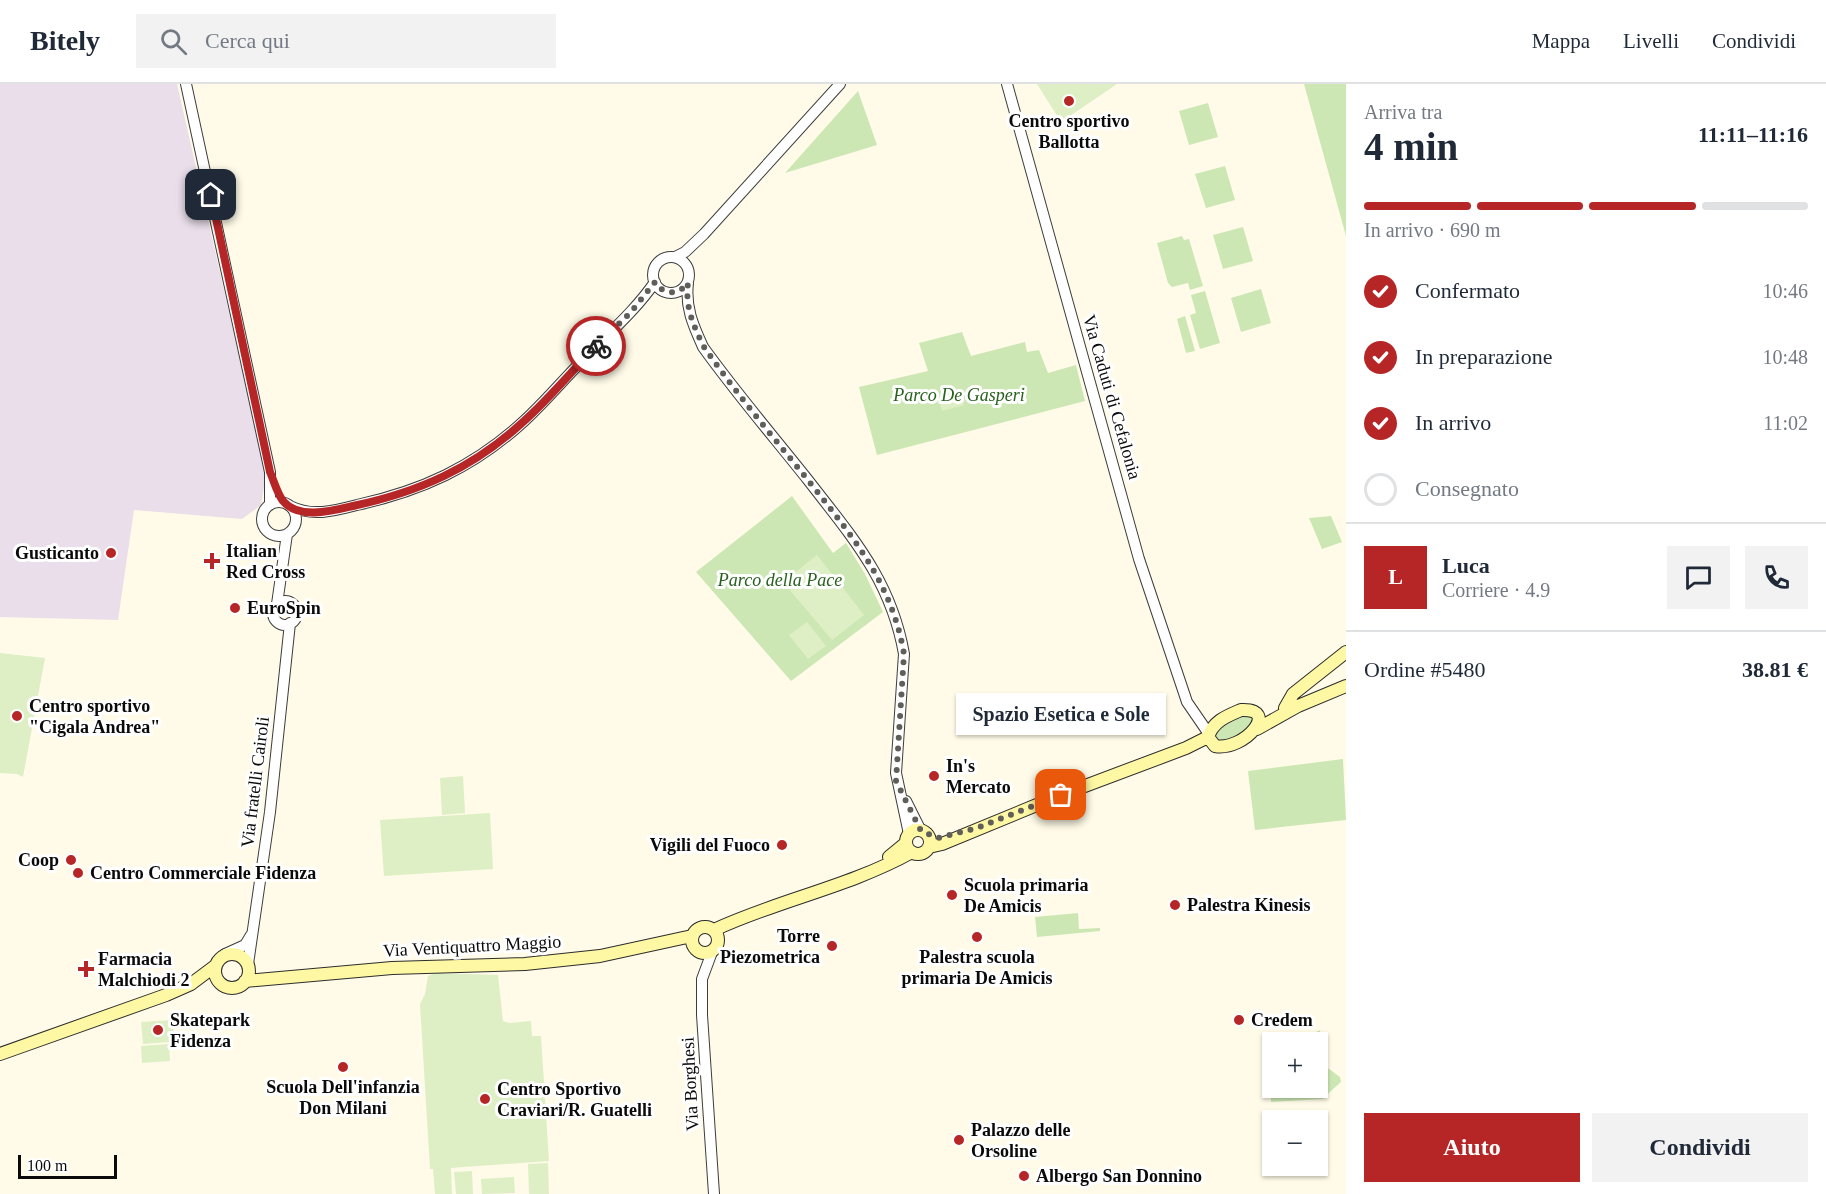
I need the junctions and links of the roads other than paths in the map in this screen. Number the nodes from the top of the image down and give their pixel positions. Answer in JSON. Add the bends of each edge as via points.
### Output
{"nodes":[{"id":1,"x":186,"y":84,"type":"edge"},
{"id":2,"x":840,"y":84,"type":"edge"},
{"id":3,"x":1007,"y":84,"type":"edge"},
{"id":4,"x":704,"y":234,"type":"junction"},
{"id":5,"x":675,"y":256,"type":"junction"},
{"id":6,"x":688,"y":267,"type":"junction"},
{"id":7,"x":655,"y":282,"type":"junction"},
{"id":8,"x":688,"y":283,"type":"junction"},
{"id":9,"x":668,"y":292,"type":"junction"},
{"id":10,"x":631,"y":312,"type":"junction"},
{"id":11,"x":693,"y":324,"type":"junction"},
{"id":12,"x":270,"y":472,"type":"junction"},
{"id":13,"x":270,"y":504,"type":"junction"},
{"id":14,"x":287,"y":504,"type":"junction"},
{"id":15,"x":324,"y":512,"type":"junction"},
{"id":16,"x":295,"y":524,"type":"junction"},
{"id":17,"x":271,"y":534,"type":"junction"},
{"id":18,"x":287,"y":534,"type":"junction"},
{"id":19,"x":282,"y":566,"type":"junction"},
{"id":20,"x":290,"y":602,"type":"junction"},
{"id":21,"x":278,"y":604,"type":"junction"},
{"id":22,"x":286,"y":624,"type":"junction"},
{"id":23,"x":1346,"y":652,"type":"edge"},
{"id":24,"x":1346,"y":686,"type":"edge"},
{"id":25,"x":1298,"y":706,"type":"junction"},
{"id":26,"x":1285,"y":708,"type":"junction"},
{"id":27,"x":1197,"y":714,"type":"junction"},
{"id":28,"x":1219,"y":720,"type":"junction"},
{"id":29,"x":1258,"y":723,"type":"junction"},
{"id":30,"x":1211,"y":739,"type":"junction"},
{"id":31,"x":977,"y":828,"type":"junction"},
{"id":32,"x":915,"y":839,"type":"junction"},
{"id":33,"x":929,"y":847,"type":"junction"},
{"id":34,"x":254,"y":926,"type":"junction"},
{"id":35,"x":705,"y":943,"type":"junction"},
{"id":36,"x":225,"y":954,"type":"junction"},
{"id":37,"x":248,"y":965,"type":"junction"},
{"id":38,"x":215,"y":966,"type":"junction"},
{"id":39,"x":276,"y":977,"type":"junction"},
{"id":40,"x":217,"y":980,"type":"junction"},
{"id":41,"x":245,"y":981,"type":"junction"},
{"id":42,"x":191,"y":984,"type":"junction"},
{"id":43,"x":0,"y":1054,"type":"edge"},
{"id":44,"x":714,"y":1194,"type":"edge"}],
"edges":[{"from":1,"to":12,"type":"street"},
{"from":2,"to":4,"type":"street"},
{"from":3,"to":27,"type":"street","name":"Via Caduti di Cefalonia","via":[[1139,559],[1177,676],[1187,702]]},
{"from":4,"to":5,"type":"street"},
{"from":4,"to":6,"type":"street"},
{"from":5,"to":6,"type":"street"},
{"from":5,"to":7,"type":"street","via":[[658,262],[653,272]]},
{"from":6,"to":8,"type":"street"},
{"from":7,"to":9,"type":"street"},
{"from":7,"to":10,"type":"street"},
{"from":8,"to":9,"type":"street","via":[[681,290]]},
{"from":8,"to":11,"type":"street","via":[[686,297]]},
{"from":9,"to":10,"type":"street","via":[[651,297]]},
{"from":9,"to":11,"type":"street","via":[[678,298]]},
{"from":10,"to":15,"type":"street","via":[[524,421],[479,457],[410,492]]},
{"from":11,"to":32,"type":"street","via":[[712,359],[858,543],[884,588],[904,654],[896,773]]},
{"from":12,"to":13,"type":"street"},
{"from":12,"to":14,"type":"street"},
{"from":13,"to":14,"type":"street"},
{"from":13,"to":17,"type":"street","via":[[261,519]]},
{"from":14,"to":15,"type":"street","via":[[310,513]]},
{"from":14,"to":16,"type":"street","via":[[295,514]]},
{"from":15,"to":16,"type":"street"},
{"from":16,"to":18,"type":"street"},
{"from":17,"to":18,"type":"street"},
{"from":17,"to":19,"type":"street"},
{"from":18,"to":19,"type":"street"},
{"from":19,"to":20,"type":"street"},
{"from":19,"to":21,"type":"street"},
{"from":20,"to":21,"type":"street"},
{"from":20,"to":22,"type":"street","via":[[297,612],[296,618]]},
{"from":21,"to":22,"type":"street","via":[[273,616]]},
{"from":22,"to":34,"type":"street","name":"Via fratelli Cairoli","via":[[288,642],[270,812]]},
{"from":23,"to":26,"type":"main road","via":[[1293,694]]},
{"from":24,"to":25,"type":"main road"},
{"from":25,"to":26,"type":"main road"},
{"from":25,"to":29,"type":"main road"},
{"from":26,"to":29,"type":"main road"},
{"from":27,"to":28,"type":"street"},
{"from":27,"to":30,"type":"street","name":"Via Caduti di Cefalonia"},
{"from":28,"to":29,"type":"main road","via":[[1241,710],[1252,711]]},
{"from":28,"to":30,"type":"main road","name":"Via Ventiquattro Maggio"},
{"from":29,"to":30,"type":"main road","name":"Via Ventiquattro Maggio","via":[[1240,742],[1225,747]]},
{"from":30,"to":31,"type":"main road","name":"Via Ventiquattro Maggio"},
{"from":31,"to":32,"type":"main road","name":"Via Ventiquattro Maggio","via":[[938,838]]},
{"from":31,"to":33,"type":"main road","name":"Via Ventiquattro Maggio"},
{"from":32,"to":33,"type":"main road","via":[[929,838]]},
{"from":32,"to":33,"type":"main road","name":"Via Ventiquattro Maggio","via":[[921,854]]},
{"from":32,"to":35,"type":"main road","name":"Via Ventiquattro Maggio","via":[[843,881],[744,919]]},
{"from":34,"to":36,"type":"street","name":"Via fratelli Cairoli","via":[[245,945]]},
{"from":34,"to":37,"type":"street","name":"Via fratelli Cairoli"},
{"from":35,"to":39,"type":"main road","name":"Via Ventiquattro Maggio","via":[[669,941],[600,956],[525,964]]},
{"from":35,"to":44,"type":"street","name":"Via Borghesi","via":[[702,1015]]},
{"from":36,"to":37,"type":"main road","name":"Via Ventiquattro Maggio","via":[[236,954]]},
{"from":36,"to":38,"type":"main road","name":"Via Ventiquattro Maggio"},
{"from":37,"to":39,"type":"main road","name":"Via Ventiquattro Maggio"},
{"from":37,"to":41,"type":"main road"},
{"from":38,"to":40,"type":"main road"},
{"from":38,"to":42,"type":"main road","name":"Via Ventiquattro Maggio"},
{"from":39,"to":41,"type":"main road","name":"Via Ventiquattro Maggio"},
{"from":40,"to":41,"type":"main road","name":"Via Ventiquattro Maggio","via":[[230,988]]},
{"from":40,"to":42,"type":"main road","name":"Via Ventiquattro Maggio"},
{"from":42,"to":43,"type":"main road","name":"Via Ventiquattro Maggio"}]}
